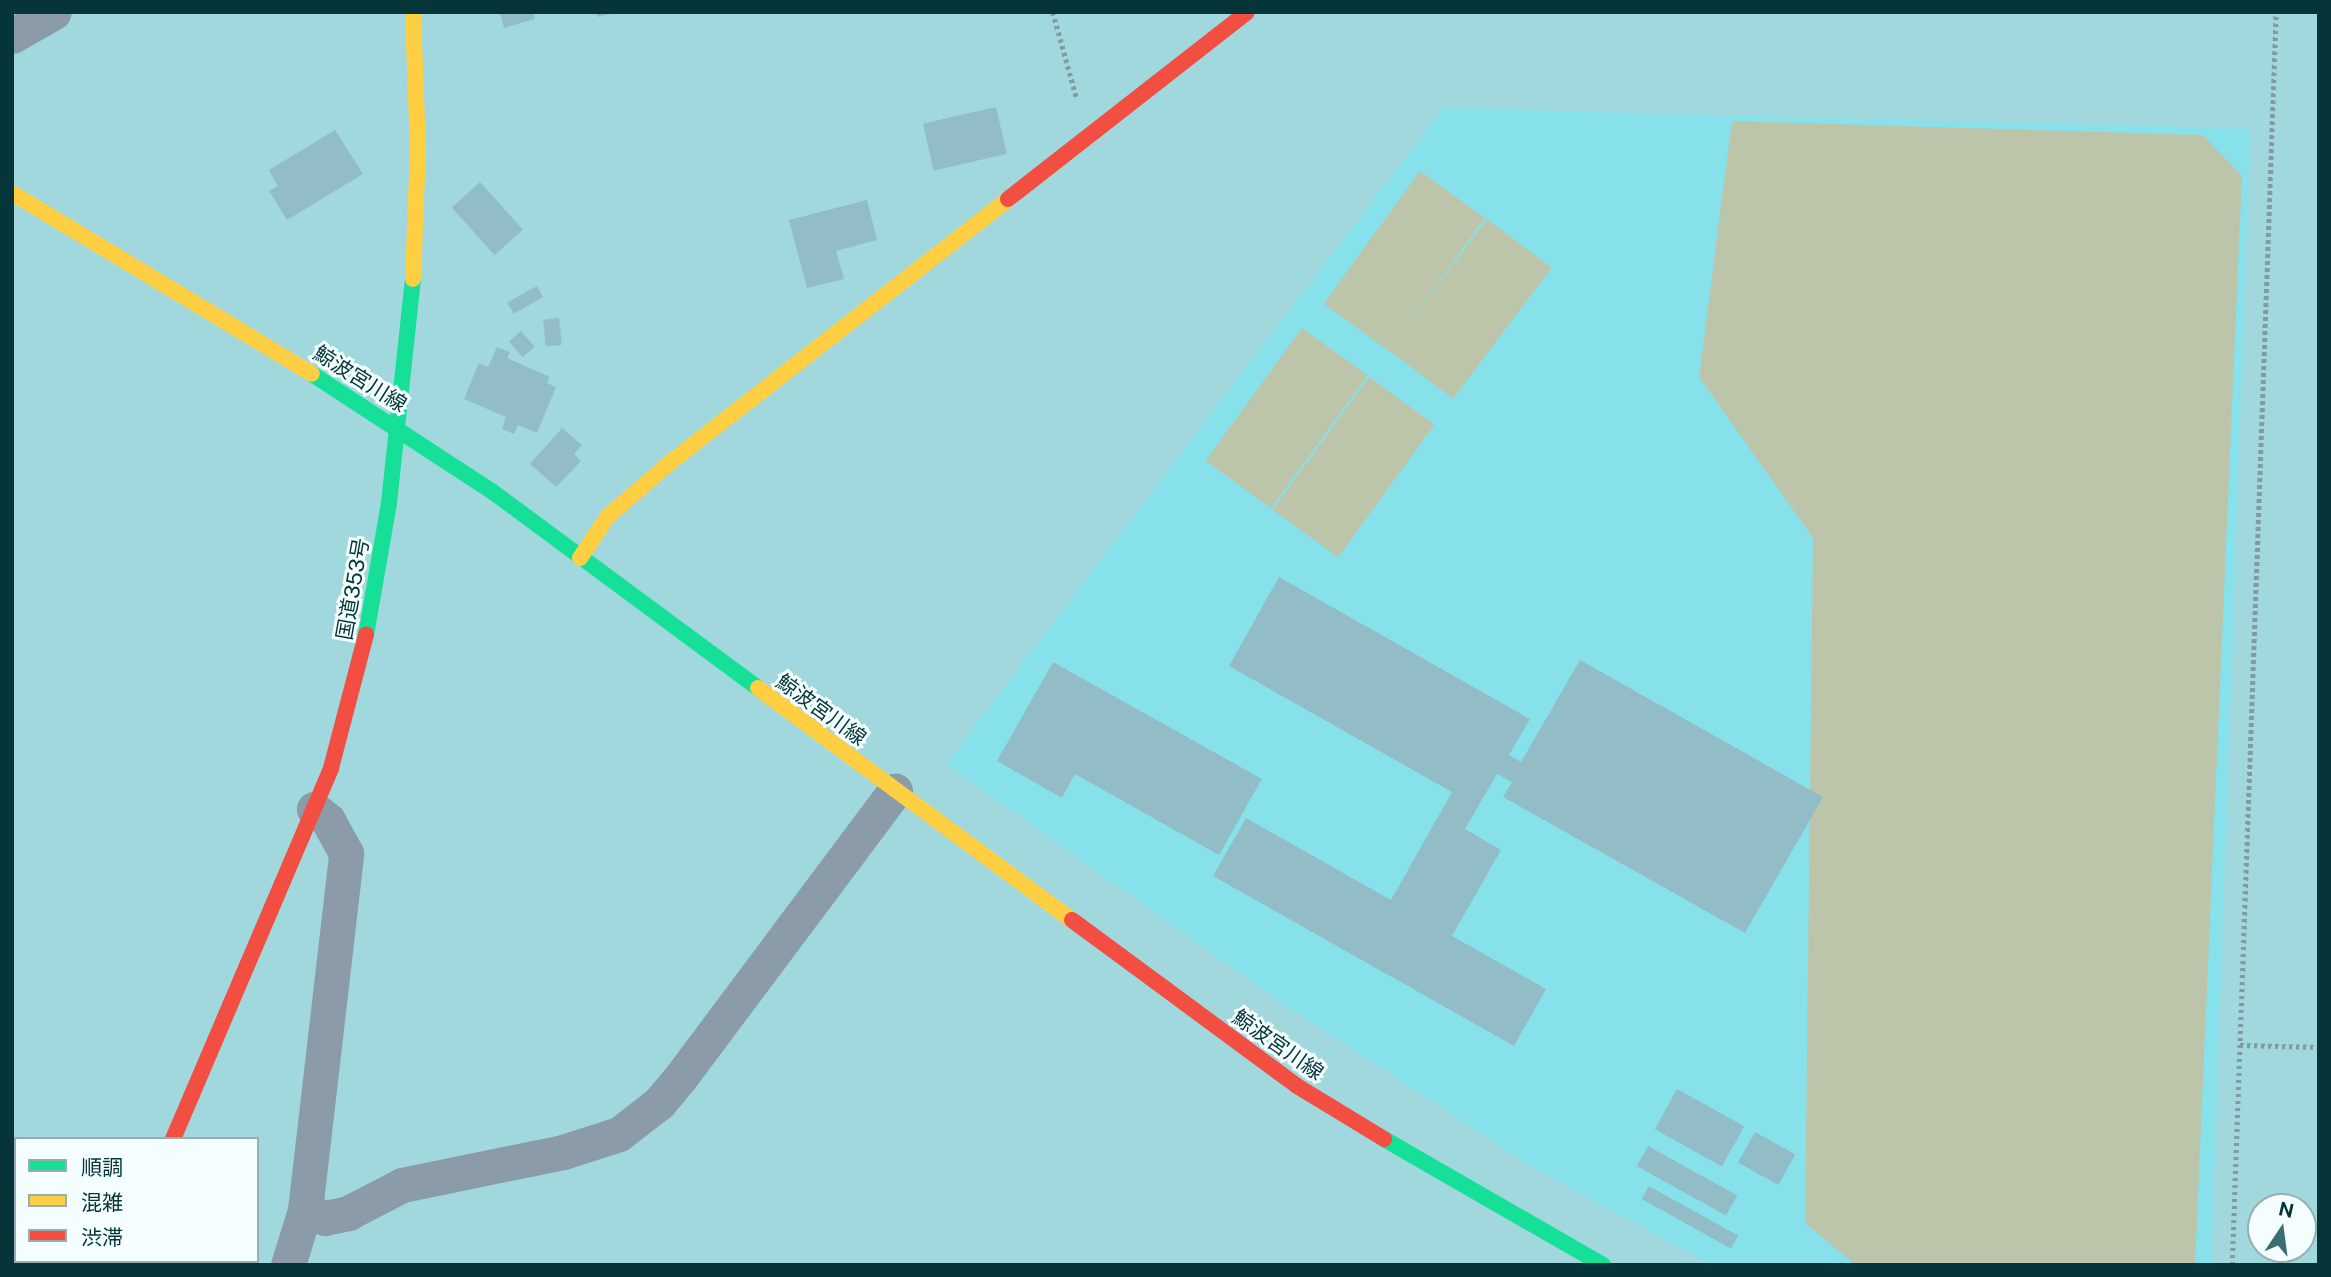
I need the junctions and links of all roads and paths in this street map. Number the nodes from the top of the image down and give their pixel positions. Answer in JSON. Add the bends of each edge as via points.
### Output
{"nodes":[{"id":1,"x":54,"y":12,"type":"edge"},
{"id":2,"x":414,"y":12,"type":"edge"},
{"id":3,"x":1053,"y":12,"type":"edge"},
{"id":4,"x":1247,"y":12,"type":"edge"},
{"id":5,"x":2276,"y":12,"type":"edge"},
{"id":6,"x":12,"y":36,"type":"edge"},
{"id":7,"x":1097,"y":129,"type":"junction"},
{"id":8,"x":12,"y":193,"type":"edge"},
{"id":9,"x":398,"y":428,"type":"junction"},
{"id":10,"x":580,"y":558,"type":"junction"},
{"id":11,"x":895,"y":791,"type":"junction"},
{"id":12,"x":314,"y":809,"type":"junction"},
{"id":13,"x":2240,"y":1045,"type":"junction"},
{"id":14,"x":2319,"y":1047,"type":"edge"},
{"id":15,"x":174,"y":1137,"type":"edge"},
{"id":16,"x":305,"y":1210,"type":"junction"},
{"id":17,"x":288,"y":1265,"type":"edge"},
{"id":18,"x":1603,"y":1265,"type":"edge"},
{"id":19,"x":2232,"y":1265,"type":"edge"}],
"edges":[{"from":1,"to":6,"type":"street"},
{"from":2,"to":9,"type":"main road","name":"国道353号","via":[[417,227]]},
{"from":3,"to":7,"type":"path","via":[[1078,102]]},
{"from":4,"to":7,"type":"main road"},
{"from":5,"to":13,"type":"path"},
{"from":7,"to":10,"type":"main road","via":[[672,461],[608,516]]},
{"from":8,"to":9,"type":"main road","name":"鯨波宮川線"},
{"from":9,"to":10,"type":"main road","name":"鯨波宮川線"},
{"from":9,"to":12,"type":"main road","name":"国道353号","via":[[359,674],[348,721]]},
{"from":10,"to":11,"type":"main road","name":"鯨波宮川線"},
{"from":11,"to":16,"type":"street","via":[[680,1078],[659,1103],[619,1134],[563,1152],[402,1185],[348,1213],[325,1218]]},
{"from":11,"to":18,"type":"main road","name":"鯨波宮川線","via":[[1297,1086],[1464,1188]]},
{"from":12,"to":15,"type":"main road","name":"国道353号"},
{"from":12,"to":16,"type":"street","via":[[334,827],[346,853]]},
{"from":13,"to":14,"type":"path"},
{"from":13,"to":19,"type":"path"},
{"from":16,"to":17,"type":"street"}]}
